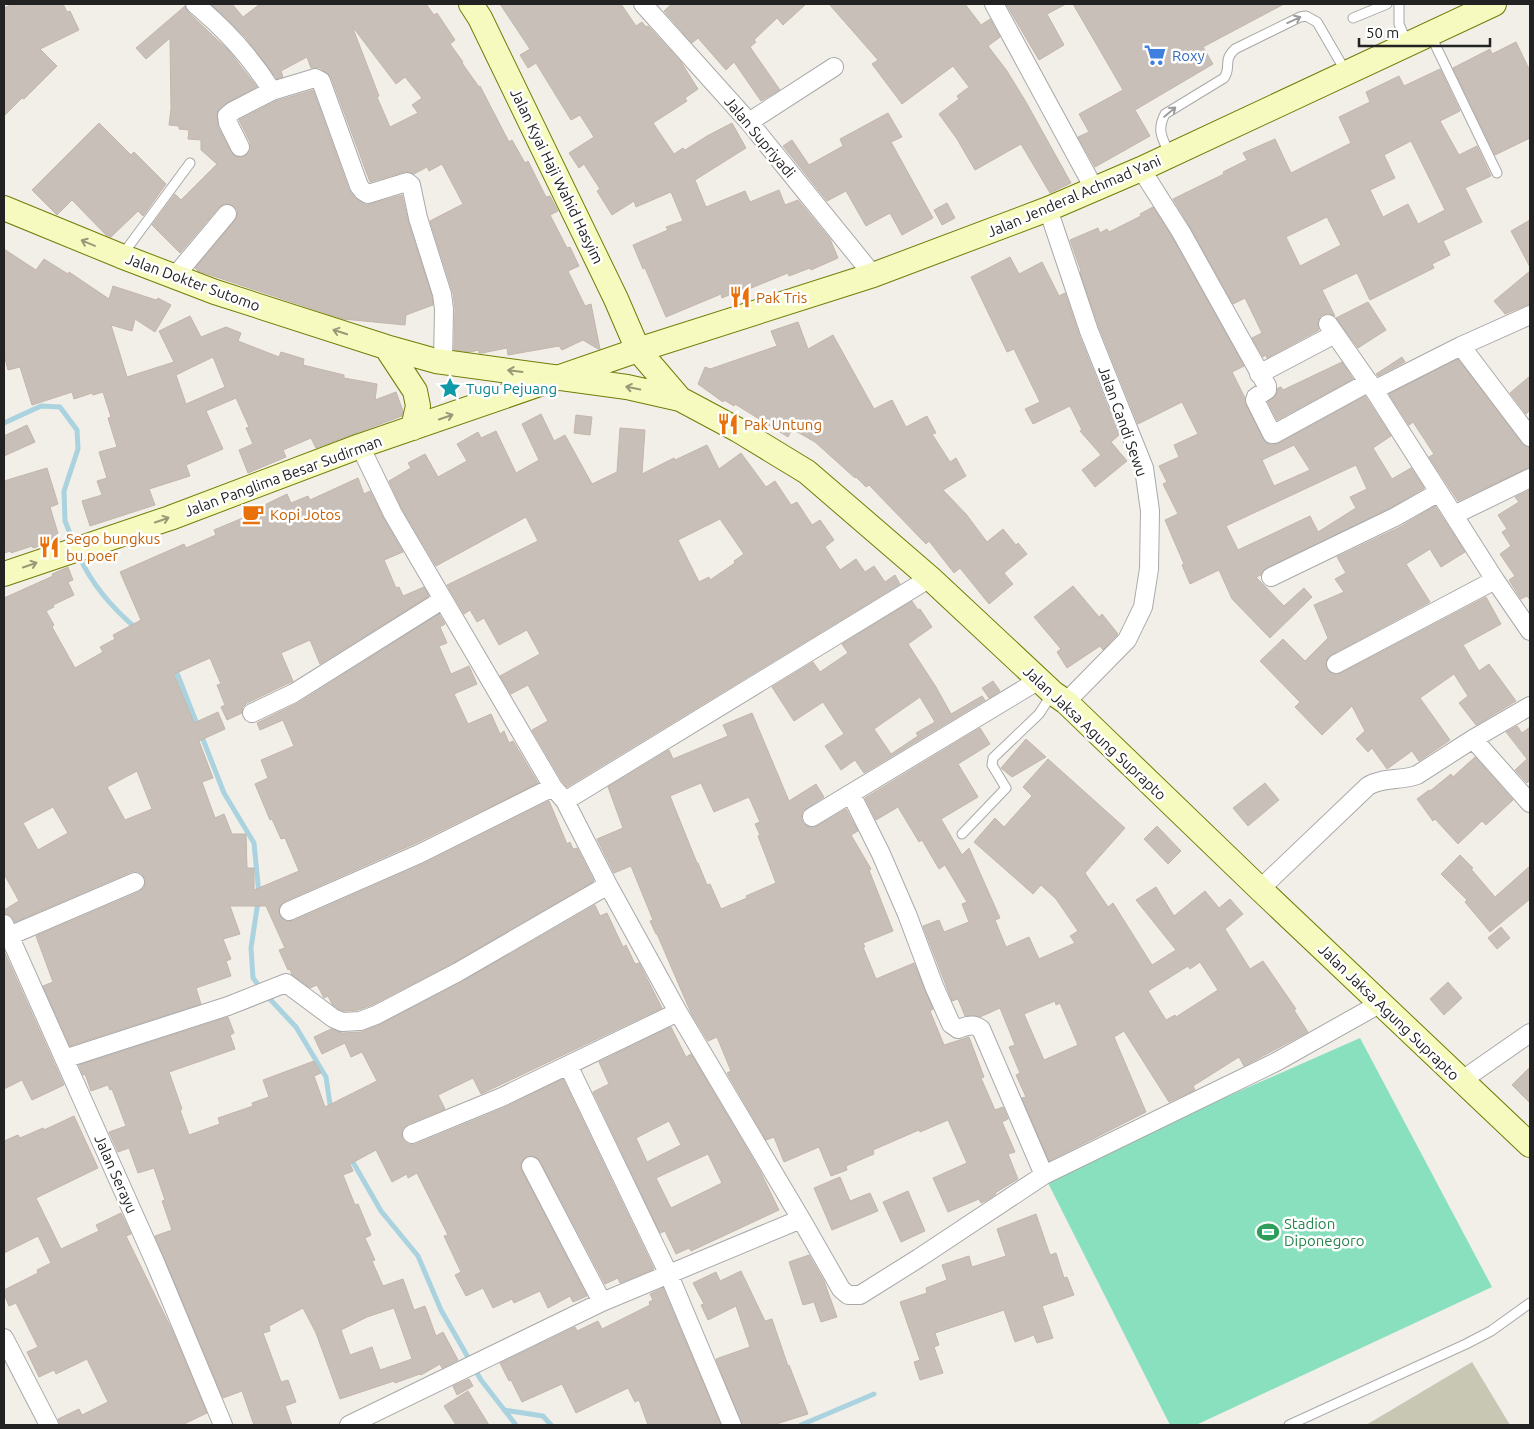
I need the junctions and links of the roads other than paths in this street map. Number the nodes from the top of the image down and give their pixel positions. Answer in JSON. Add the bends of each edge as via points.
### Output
{"nodes":[{"id":1,"x":195,"y":4,"type":"edge"},
{"id":2,"x":471,"y":4,"type":"edge"},
{"id":3,"x":643,"y":4,"type":"edge"},
{"id":4,"x":994,"y":4,"type":"edge"},
{"id":5,"x":1387,"y":4,"type":"edge"},
{"id":6,"x":1399,"y":4,"type":"edge"},
{"id":7,"x":1494,"y":4,"type":"edge"},
{"id":8,"x":1353,"y":18,"type":"dead end"},
{"id":9,"x":1430,"y":34,"type":"junction"},
{"id":10,"x":1408,"y":45,"type":"junction"},
{"id":11,"x":834,"y":67,"type":"dead end"},
{"id":12,"x":1346,"y":73,"type":"junction"},
{"id":13,"x":272,"y":91,"type":"junction"},
{"id":14,"x":749,"y":122,"type":"junction"},
{"id":15,"x":240,"y":147,"type":"dead end"},
{"id":16,"x":1170,"y":155,"type":"junction"},
{"id":17,"x":190,"y":163,"type":"dead end"},
{"id":18,"x":1141,"y":169,"type":"junction"},
{"id":19,"x":1497,"y":173,"type":"dead end"},
{"id":20,"x":1095,"y":190,"type":"junction"},
{"id":21,"x":4,"y":208,"type":"edge"},
{"id":22,"x":1048,"y":209,"type":"junction"},
{"id":23,"x":227,"y":214,"type":"dead end"},
{"id":24,"x":121,"y":256,"type":"junction"},
{"id":25,"x":873,"y":275,"type":"junction"},
{"id":26,"x":175,"y":276,"type":"junction"},
{"id":27,"x":1530,"y":315,"type":"edge"},
{"id":28,"x":1461,"y":346,"type":"junction"},
{"id":29,"x":386,"y":347,"type":"junction"},
{"id":30,"x":638,"y":350,"type":"junction"},
{"id":31,"x":443,"y":362,"type":"junction"},
{"id":32,"x":1260,"y":374,"type":"junction"},
{"id":33,"x":563,"y":377,"type":"junction"},
{"id":34,"x":1372,"y":386,"type":"junction"},
{"id":35,"x":680,"y":399,"type":"junction"},
{"id":36,"x":413,"y":428,"type":"junction"},
{"id":37,"x":1530,"y":438,"type":"edge"},
{"id":38,"x":360,"y":446,"type":"junction"},
{"id":39,"x":1530,"y":478,"type":"edge"},
{"id":40,"x":1439,"y":492,"type":"junction"},
{"id":41,"x":1454,"y":515,"type":"junction"},
{"id":42,"x":4,"y":574,"type":"edge"},
{"id":43,"x":1271,"y":577,"type":"dead end"},
{"id":44,"x":930,"y":578,"type":"junction"},
{"id":45,"x":1495,"y":580,"type":"junction"},
{"id":46,"x":442,"y":600,"type":"junction"},
{"id":47,"x":1530,"y":631,"type":"edge"},
{"id":48,"x":1336,"y":664,"type":"dead end"},
{"id":49,"x":1053,"y":692,"type":"junction"},
{"id":50,"x":1530,"y":706,"type":"edge"},
{"id":51,"x":252,"y":713,"type":"dead end"},
{"id":52,"x":1473,"y":739,"type":"junction"},
{"id":53,"x":554,"y":787,"type":"junction"},
{"id":54,"x":851,"y":794,"type":"junction"},
{"id":55,"x":565,"y":801,"type":"junction"},
{"id":56,"x":1530,"y":803,"type":"edge"},
{"id":57,"x":812,"y":817,"type":"dead end"},
{"id":58,"x":962,"y":834,"type":"dead end"},
{"id":59,"x":135,"y":882,"type":"dead end"},
{"id":60,"x":608,"y":885,"type":"junction"},
{"id":61,"x":1260,"y":889,"type":"junction"},
{"id":62,"x":289,"y":911,"type":"dead end"},
{"id":63,"x":6,"y":930,"type":"edge"},
{"id":64,"x":1381,"y":1003,"type":"junction"},
{"id":65,"x":678,"y":1012,"type":"junction"},
{"id":66,"x":1530,"y":1033,"type":"edge"},
{"id":67,"x":64,"y":1059,"type":"junction"},
{"id":68,"x":568,"y":1065,"type":"junction"},
{"id":69,"x":1461,"y":1081,"type":"junction"},
{"id":70,"x":412,"y":1134,"type":"dead end"},
{"id":71,"x":1530,"y":1145,"type":"edge"},
{"id":72,"x":531,"y":1166,"type":"dead end"},
{"id":73,"x":1044,"y":1175,"type":"junction"},
{"id":74,"x":802,"y":1219,"type":"junction"},
{"id":75,"x":669,"y":1275,"type":"junction"},
{"id":76,"x":602,"y":1302,"type":"junction"},
{"id":77,"x":1530,"y":1303,"type":"edge"},
{"id":78,"x":4,"y":1338,"type":"edge"},
{"id":79,"x":49,"y":1425,"type":"edge"},
{"id":80,"x":223,"y":1425,"type":"edge"},
{"id":81,"x":349,"y":1425,"type":"edge"},
{"id":82,"x":732,"y":1425,"type":"edge"},
{"id":83,"x":1289,"y":1425,"type":"edge"}],
"edges":[{"from":1,"to":13,"type":"street","via":[[229,34]]},
{"from":2,"to":30,"type":"main road","name":"Jalan Kyai Haji Wahid Hasyim"},
{"from":3,"to":14,"type":"street","name":"Jalan Supriyadi"},
{"from":4,"to":20,"type":"street"},
{"from":5,"to":8,"type":"lane"},
{"from":6,"to":10,"type":"lane","via":[[1399,24]]},
{"from":7,"to":9,"type":"main road","name":"Jalan Jenderal Achmad Yani"},
{"from":9,"to":10,"type":"main road","name":"Jalan Jenderal Achmad Yani"},
{"from":9,"to":19,"type":"lane"},
{"from":10,"to":12,"type":"main road","name":"Jalan Jenderal Achmad Yani"},
{"from":11,"to":14,"type":"street"},
{"from":12,"to":16,"type":"main road","name":"Jalan Jenderal Achmad Yani"},
{"from":16,"to":12,"type":"lane","one_way":true,"via":[[1160,132],[1165,114],[1224,78],[1227,60],[1235,49],[1300,17],[1306,16],[1317,22]]},
{"from":13,"to":15,"type":"street","via":[[227,116]]},
{"from":13,"to":31,"type":"street","via":[[315,78],[321,81],[363,191],[368,194],[407,182],[411,185],[442,294]]},
{"from":14,"to":25,"type":"street","name":"Jalan Supriyadi"},
{"from":16,"to":18,"type":"main road","name":"Jalan Jenderal Achmad Yani"},
{"from":17,"to":24,"type":"lane"},
{"from":18,"to":20,"type":"main road","name":"Jalan Jenderal Achmad Yani"},
{"from":18,"to":32,"type":"street"},
{"from":20,"to":22,"type":"main road","name":"Jalan Jenderal Achmad Yani"},
{"from":24,"to":21,"type":"main road","name":"Jalan Dokter Sutomo","one_way":true},
{"from":22,"to":25,"type":"main road","name":"Jalan Jenderal Achmad Yani"},
{"from":22,"to":49,"type":"street","name":"Jalan Candi Sewu","via":[[1089,331],[1144,468],[1150,511],[1149,569],[1142,607],[1127,640]]},
{"from":23,"to":26,"type":"street"},
{"from":24,"to":26,"type":"main road","name":"Jalan Dokter Sutomo"},
{"from":25,"to":30,"type":"main road","name":"Jalan Jenderal Achmad Yani"},
{"from":29,"to":26,"type":"main road","name":"Jalan Dokter Sutomo","one_way":true},
{"from":27,"to":28,"type":"street"},
{"from":28,"to":34,"type":"street"},
{"from":28,"to":37,"type":"street"},
{"from":29,"to":31,"type":"main road","name":"Jalan Dokter Sutomo"},
{"from":29,"to":36,"type":"main road","via":[[416,391],[418,406]]},
{"from":30,"to":33,"type":"main road","name":"Jalan Jenderal Achmad Yani"},
{"from":30,"to":35,"type":"main road","name":"Jalan Jaksa Agung Suprapto"},
{"from":33,"to":31,"type":"main road","name":"Jalan Dokter Sutomo","one_way":true},
{"from":32,"to":34,"type":"street","via":[[1332,329]]},
{"from":32,"to":34,"type":"street","via":[[1267,390],[1255,400],[1274,434]]},
{"from":35,"to":33,"type":"main road","name":"Jalan Dokter Sutomo","one_way":true},
{"from":36,"to":33,"type":"main road","name":"Jalan Panglima Besar Sudirman","one_way":true},
{"from":34,"to":40,"type":"street"},
{"from":35,"to":44,"type":"main road","name":"Jalan Jaksa Agung Suprapto","via":[[807,472]]},
{"from":36,"to":38,"type":"main road","name":"Jalan Panglima Besar Sudirman"},
{"from":42,"to":38,"type":"main road","name":"Jalan Panglima Besar Sudirman","one_way":true,"via":[[170,518]]},
{"from":38,"to":46,"type":"street","via":[[393,514]]},
{"from":39,"to":41,"type":"street"},
{"from":40,"to":41,"type":"street"},
{"from":40,"to":43,"type":"street"},
{"from":41,"to":45,"type":"street"},
{"from":44,"to":49,"type":"main road","name":"Jalan Jaksa Agung Suprapto"},
{"from":44,"to":55,"type":"street"},
{"from":45,"to":47,"type":"street"},
{"from":45,"to":48,"type":"street"},
{"from":46,"to":51,"type":"street","via":[[298,690]]},
{"from":46,"to":53,"type":"street"},
{"from":49,"to":54,"type":"street","name":"Jalan Candi Sewu"},
{"from":49,"to":58,"type":"lane","via":[[1039,714],[993,758],[992,765],[1006,788]]},
{"from":49,"to":61,"type":"main road","name":"Jalan Jaksa Agung Suprapto"},
{"from":50,"to":52,"type":"street"},
{"from":52,"to":56,"type":"street"},
{"from":52,"to":61,"type":"street","via":[[1417,775],[1368,786]]},
{"from":53,"to":55,"type":"street"},
{"from":53,"to":62,"type":"street","via":[[418,854]]},
{"from":54,"to":57,"type":"street","name":"Jalan Candi Sewu"},
{"from":54,"to":73,"type":"street","via":[[896,888],[951,1024],[958,1029],[976,1025],[981,1029]]},
{"from":55,"to":60,"type":"street"},
{"from":59,"to":63,"type":"street"},
{"from":60,"to":65,"type":"street"},
{"from":60,"to":67,"type":"street","via":[[458,972],[360,1021],[342,1022],[333,1018],[289,984],[284,984]]},
{"from":61,"to":64,"type":"main road","name":"Jalan Jaksa Agung Suprapto"},
{"from":63,"to":67,"type":"street","name":"Jalan Serayu"},
{"from":64,"to":69,"type":"main road","name":"Jalan Jaksa Agung Suprapto"},
{"from":64,"to":73,"type":"street","via":[[1276,1062]]},
{"from":65,"to":68,"type":"street"},
{"from":65,"to":74,"type":"street"},
{"from":66,"to":69,"type":"street"},
{"from":67,"to":80,"type":"street","name":"Jalan Serayu","via":[[155,1262]]},
{"from":68,"to":70,"type":"street","via":[[502,1097]]},
{"from":68,"to":75,"type":"street"},
{"from":69,"to":71,"type":"main road","name":"Jalan Jaksa Agung Suprapto"},
{"from":72,"to":76,"type":"street"},
{"from":73,"to":74,"type":"street","via":[[860,1295],[848,1295],[841,1289]]},
{"from":74,"to":75,"type":"street"},
{"from":75,"to":76,"type":"street"},
{"from":75,"to":82,"type":"street"},
{"from":76,"to":81,"type":"street"},
{"from":77,"to":83,"type":"lane","via":[[1491,1331],[1466,1344]]},
{"from":78,"to":79,"type":"street"}]}
